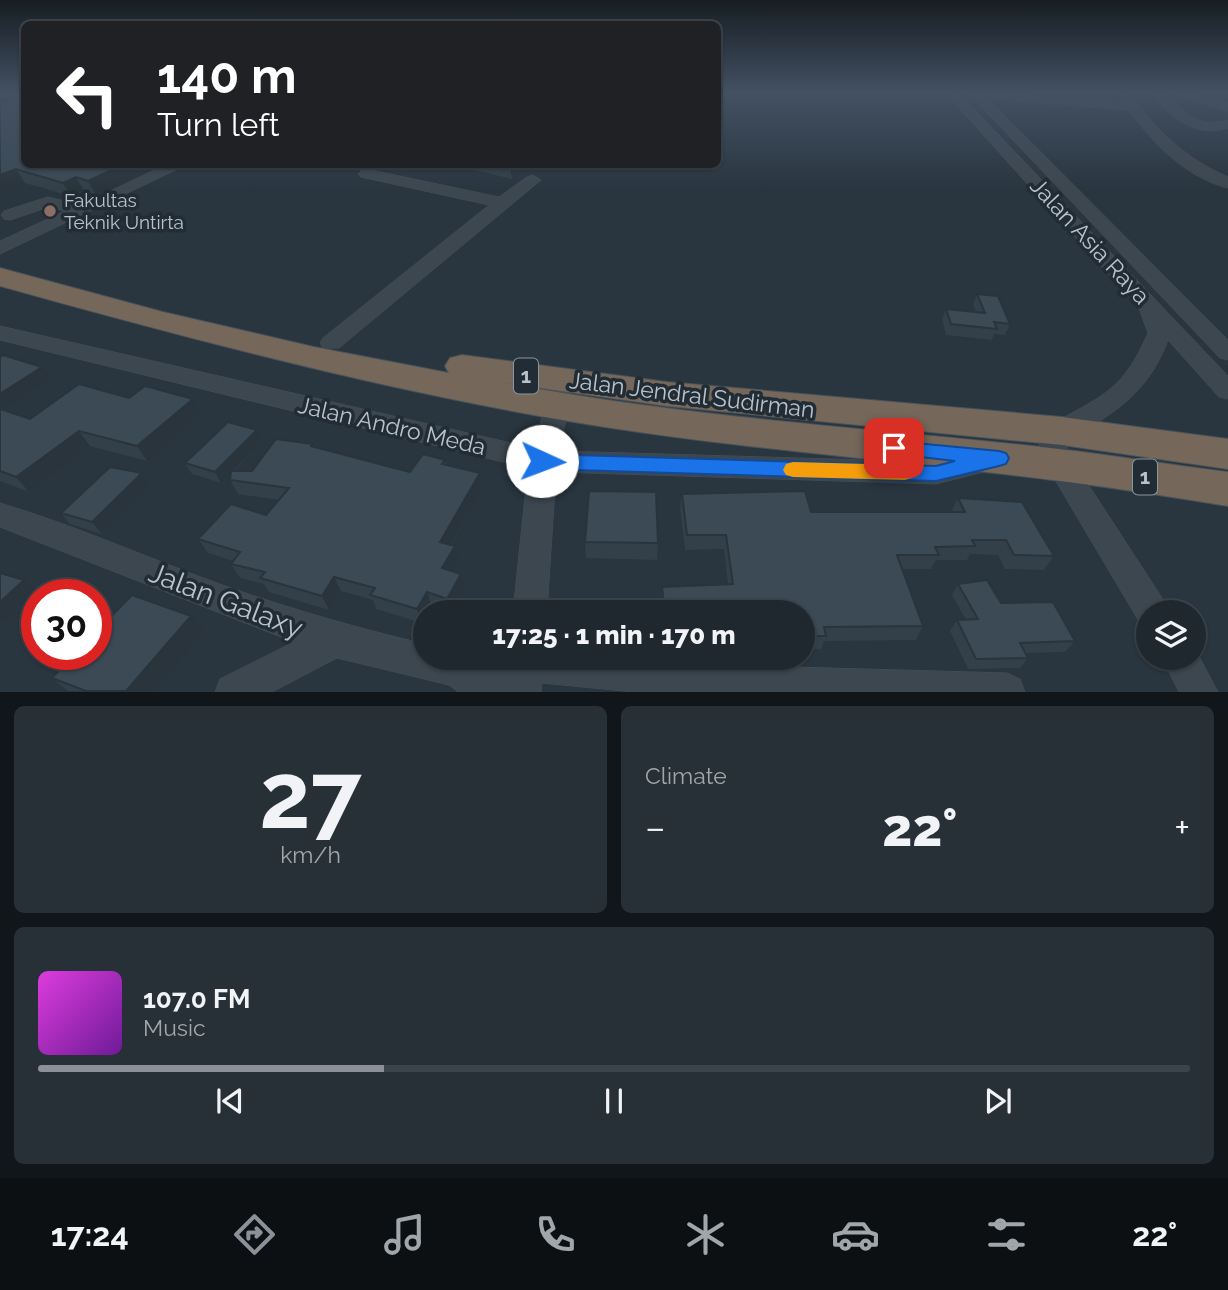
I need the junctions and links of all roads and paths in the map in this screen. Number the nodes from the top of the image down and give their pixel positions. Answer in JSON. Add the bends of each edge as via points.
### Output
{"nodes":[{"id":1,"x":983,"y":124,"type":"edge"},
{"id":2,"x":1005,"y":124,"type":"edge"},
{"id":3,"x":1149,"y":124,"type":"edge"},
{"id":4,"x":1195,"y":124,"type":"edge"},
{"id":5,"x":1228,"y":124,"type":"edge"},
{"id":6,"x":987,"y":128,"type":"junction"},
{"id":7,"x":1010,"y":129,"type":"junction"},
{"id":8,"x":1005,"y":150,"type":"junction"},
{"id":9,"x":1031,"y":151,"type":"junction"},
{"id":10,"x":172,"y":168,"type":"edge"},
{"id":11,"x":366,"y":174,"type":"dead end"},
{"id":12,"x":533,"y":180,"type":"dead end"},
{"id":13,"x":1228,"y":183,"type":"edge"},
{"id":14,"x":497,"y":208,"type":"junction"},
{"id":15,"x":81,"y":210,"type":"junction"},
{"id":16,"x":10,"y":215,"type":"dead end"},
{"id":17,"x":0,"y":248,"type":"edge"},
{"id":18,"x":0,"y":258,"type":"edge"},
{"id":19,"x":0,"y":278,"type":"edge"},
{"id":20,"x":1144,"y":299,"type":"junction"},
{"id":21,"x":0,"y":333,"type":"edge"},
{"id":22,"x":331,"y":343,"type":"junction"},
{"id":23,"x":1228,"y":353,"type":"edge"},
{"id":24,"x":1228,"y":391,"type":"edge"},
{"id":25,"x":556,"y":406,"type":"junction"},
{"id":26,"x":1057,"y":442,"type":"junction"},
{"id":27,"x":1228,"y":454,"type":"edge"},
{"id":28,"x":999,"y":458,"type":"junction"},
{"id":29,"x":542,"y":461,"type":"junction"},
{"id":30,"x":1228,"y":489,"type":"edge"},
{"id":31,"x":0,"y":515,"type":"edge"},
{"id":32,"x":531,"y":600,"type":"edge"},
{"id":33,"x":1145,"y":600,"type":"edge"},
{"id":34,"x":335,"y":640,"type":"junction"},
{"id":35,"x":413,"y":659,"type":"edge"},
{"id":36,"x":458,"y":670,"type":"edge"},
{"id":37,"x":491,"y":670,"type":"edge"},
{"id":38,"x":1187,"y":670,"type":"edge"},
{"id":39,"x":526,"y":671,"type":"edge"},
{"id":40,"x":233,"y":691,"type":"edge"},
{"id":41,"x":493,"y":691,"type":"edge"},
{"id":42,"x":1007,"y":691,"type":"edge"},
{"id":43,"x":1200,"y":691,"type":"edge"}],
"edges":[{"from":1,"to":6,"type":"street","name":"Jalan Asia Raya"},
{"from":2,"to":7,"type":"street","name":"Jalan Asia Raya"},
{"from":3,"to":13,"type":"street","via":[[1205,174]]},
{"from":4,"to":5,"type":"street","via":[[1212,129]]},
{"from":6,"to":7,"type":"street"},
{"from":6,"to":8,"type":"street","name":"Jalan Asia Raya"},
{"from":7,"to":9,"type":"street","name":"Jalan Asia Raya"},
{"from":8,"to":9,"type":"street"},
{"from":8,"to":20,"type":"street","name":"Jalan Asia Raya"},
{"from":9,"to":23,"type":"street","name":"Jalan Asia Raya"},
{"from":10,"to":15,"type":"street"},
{"from":11,"to":14,"type":"street","via":[[396,178]]},
{"from":12,"to":14,"type":"street"},
{"from":14,"to":22,"type":"street"},
{"from":15,"to":16,"type":"street","via":[[48,202]]},
{"from":15,"to":17,"type":"street"},
{"from":18,"to":22,"type":"highway","name":"Jalan Jendral Sudirman","number":"1","via":[[44,274]]},
{"from":19,"to":25,"type":"highway","number":"1","via":[[301,355]]},
{"from":20,"to":24,"type":"street","name":"Jalan Asia Raya"},
{"from":20,"to":26,"type":"street","via":[[1159,333],[1143,370],[1128,388]]},
{"from":21,"to":29,"type":"street","name":"Jalan Andro Meda"},
{"from":22,"to":26,"type":"highway","name":"Jalan Jendral Sudirman","number":"1","via":[[475,369]]},
{"from":25,"to":28,"type":"highway","number":"1","via":[[763,434]]},
{"from":25,"to":29,"type":"street"},
{"from":26,"to":27,"type":"highway","name":"Jalan Jendral Sudirman","number":"1"},
{"from":26,"to":28,"type":"highway","number":"1"},
{"from":26,"to":30,"type":"highway","number":"1"},
{"from":26,"to":33,"type":"street"},
{"from":28,"to":29,"type":"street","name":"Jalan Andro Meda","via":[[936,473]]},
{"from":29,"to":32,"type":"street"},
{"from":31,"to":34,"type":"street","name":"Jalan Galaxy"},
{"from":34,"to":35,"type":"street","name":"Jalan Galaxy"},
{"from":34,"to":40,"type":"street"},
{"from":36,"to":41,"type":"street","name":"Jalan Galaxy"},
{"from":37,"to":39,"type":"street","name":"Jalan Galaxy"},
{"from":38,"to":43,"type":"street"},
{"from":39,"to":42,"type":"street","name":"Jalan Galaxy","via":[[757,685]]}]}
